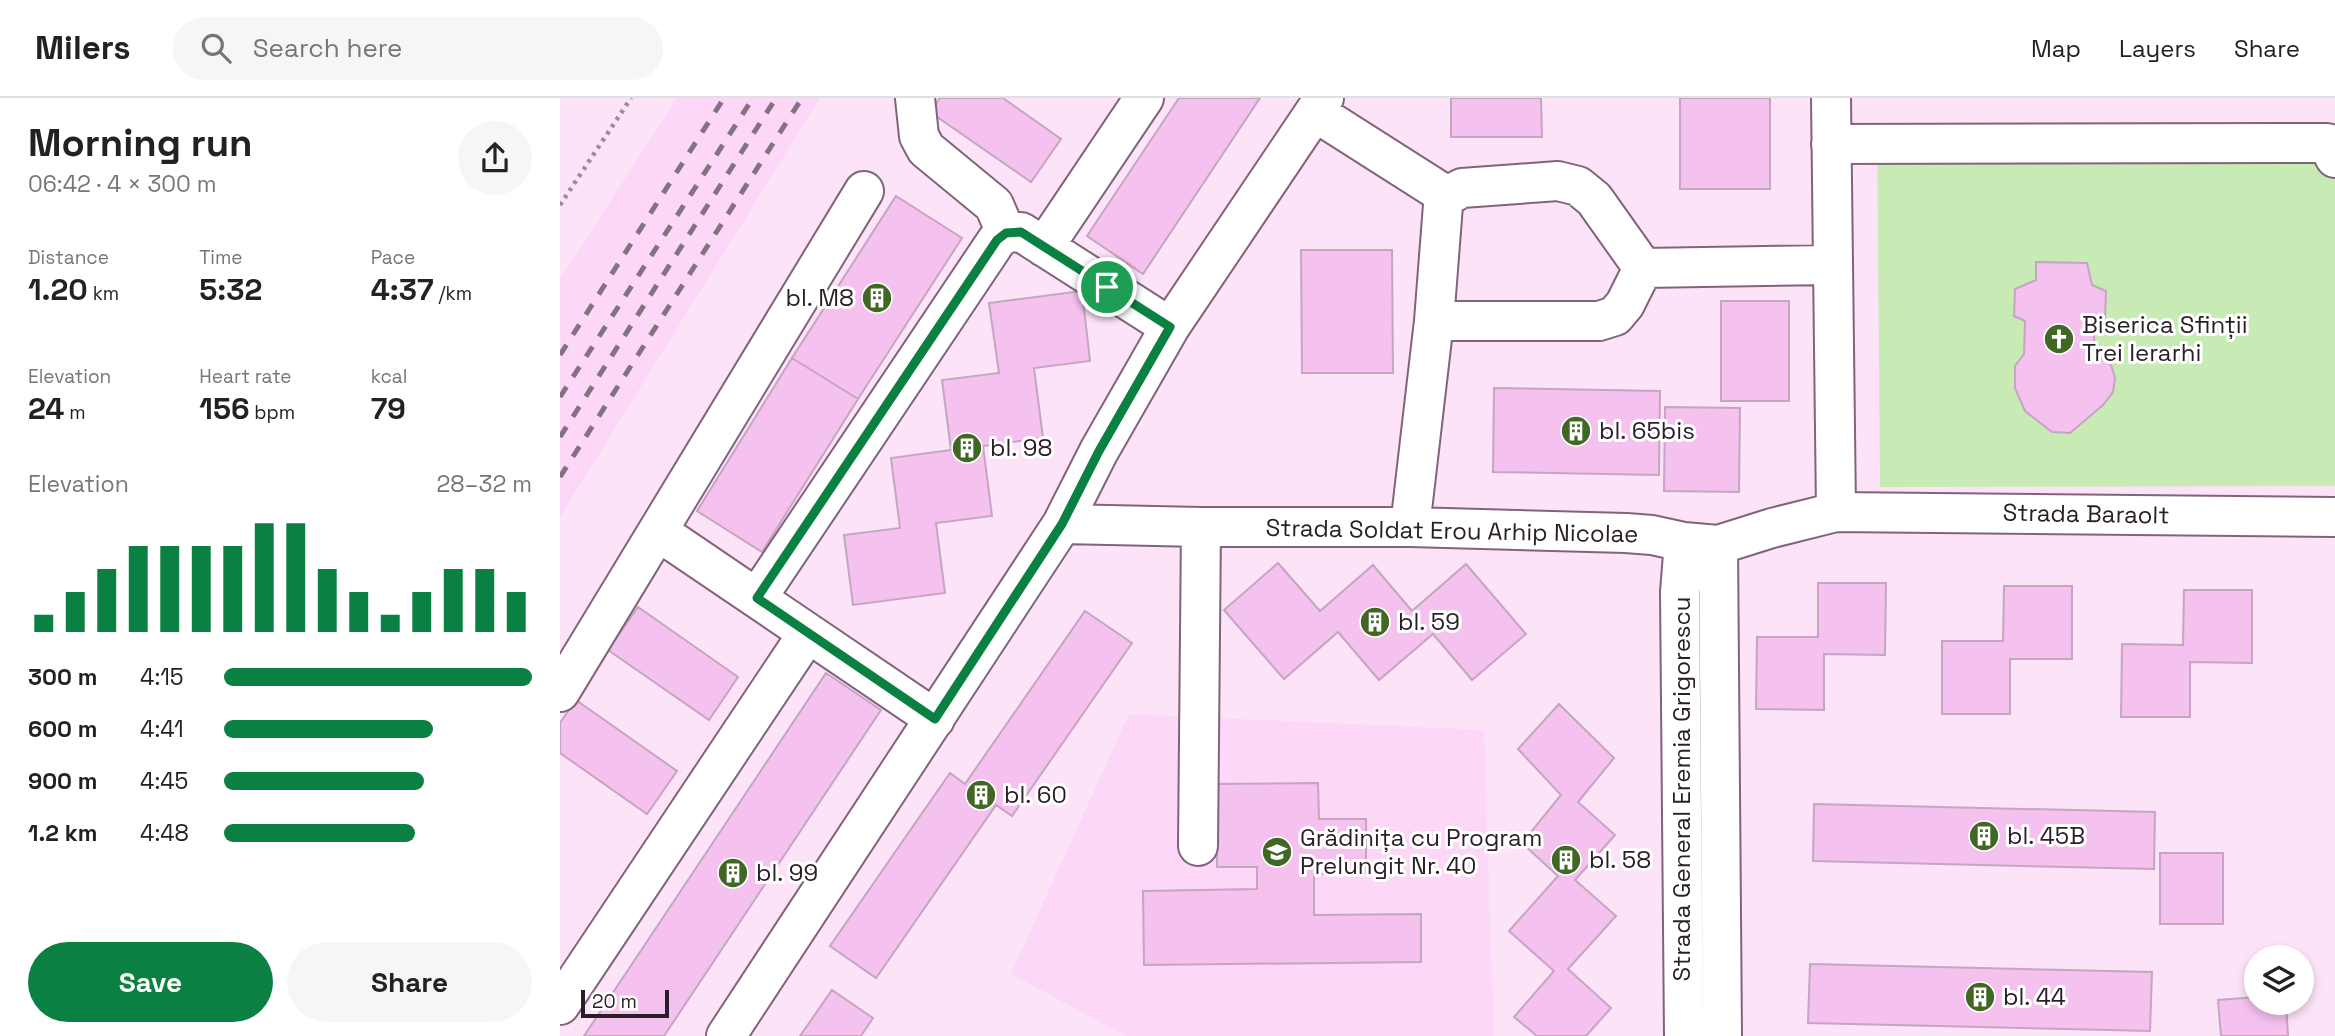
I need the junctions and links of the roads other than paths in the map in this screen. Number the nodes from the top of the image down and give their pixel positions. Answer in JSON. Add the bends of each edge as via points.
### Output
{"nodes":[{"id":1,"x":915,"y":98,"type":"edge"},
{"id":2,"x":1144,"y":98,"type":"edge"},
{"id":3,"x":1830,"y":98,"type":"edge"},
{"id":4,"x":1320,"y":105,"type":"edge"},
{"id":5,"x":1831,"y":144,"type":"junction"},
{"id":6,"x":2335,"y":158,"type":"edge"},
{"id":7,"x":864,"y":191,"type":"dead end"},
{"id":8,"x":1447,"y":196,"type":"junction"},
{"id":9,"x":1006,"y":233,"type":"junction"},
{"id":10,"x":1044,"y":247,"type":"junction"},
{"id":11,"x":1831,"y":265,"type":"junction"},
{"id":12,"x":1643,"y":268,"type":"junction"},
{"id":13,"x":1434,"y":321,"type":"junction"},
{"id":14,"x":1170,"y":327,"type":"junction"},
{"id":15,"x":1836,"y":512,"type":"junction"},
{"id":16,"x":2335,"y":517,"type":"edge"},
{"id":17,"x":1062,"y":524,"type":"junction"},
{"id":18,"x":1200,"y":527,"type":"junction"},
{"id":19,"x":1410,"y":527,"type":"junction"},
{"id":20,"x":659,"y":532,"type":"junction"},
{"id":21,"x":1701,"y":543,"type":"junction"},
{"id":22,"x":757,"y":598,"type":"junction"},
{"id":23,"x":808,"y":633,"type":"junction"},
{"id":24,"x":560,"y":692,"type":"edge"},
{"id":25,"x":935,"y":719,"type":"junction"},
{"id":26,"x":1198,"y":846,"type":"dead end"},
{"id":27,"x":560,"y":1005,"type":"edge"},
{"id":28,"x":726,"y":1036,"type":"edge"},
{"id":29,"x":1684,"y":1036,"type":"edge"},
{"id":30,"x":1722,"y":1036,"type":"edge"}],
"edges":[{"from":1,"to":9,"type":"street","via":[[919,136],[926,149],[994,205]]},
{"from":2,"to":10,"type":"street"},
{"from":3,"to":5,"type":"street"},
{"from":4,"to":8,"type":"street"},
{"from":4,"to":14,"type":"street"},
{"from":5,"to":6,"type":"street","via":[[2327,143]]},
{"from":5,"to":11,"type":"street"},
{"from":7,"to":20,"type":"street"},
{"from":8,"to":12,"type":"street","via":[[1462,188],[1558,181],[1578,186],[1594,199]]},
{"from":8,"to":13,"type":"street"},
{"from":9,"to":10,"type":"street","via":[[1021,232]]},
{"from":9,"to":22,"type":"street"},
{"from":10,"to":14,"type":"street"},
{"from":11,"to":12,"type":"street"},
{"from":11,"to":15,"type":"street"},
{"from":12,"to":13,"type":"street","via":[[1625,304],[1615,316],[1599,321]]},
{"from":13,"to":19,"type":"street"},
{"from":14,"to":17,"type":"street"},
{"from":15,"to":16,"type":"street","name":"Strada Baraolt"},
{"from":15,"to":21,"type":"street","name":"Strada Soldat Erou Arhip Nicolae"},
{"from":17,"to":18,"type":"street","name":"Strada Soldat Erou Arhip Nicolae"},
{"from":17,"to":25,"type":"street"},
{"from":18,"to":19,"type":"street","name":"Strada Soldat Erou Arhip Nicolae"},
{"from":18,"to":26,"type":"street"},
{"from":19,"to":21,"type":"street","name":"Strada Soldat Erou Arhip Nicolae","via":[[1626,533]]},
{"from":20,"to":22,"type":"street"},
{"from":20,"to":24,"type":"street"},
{"from":21,"to":29,"type":"street","name":"Strada General Eremia Grigorescu","via":[[1680,592]]},
{"from":21,"to":30,"type":"street","name":"Strada General Eremia Grigorescu"},
{"from":22,"to":23,"type":"street"},
{"from":23,"to":25,"type":"street"},
{"from":23,"to":27,"type":"street"},
{"from":25,"to":28,"type":"street"}]}
